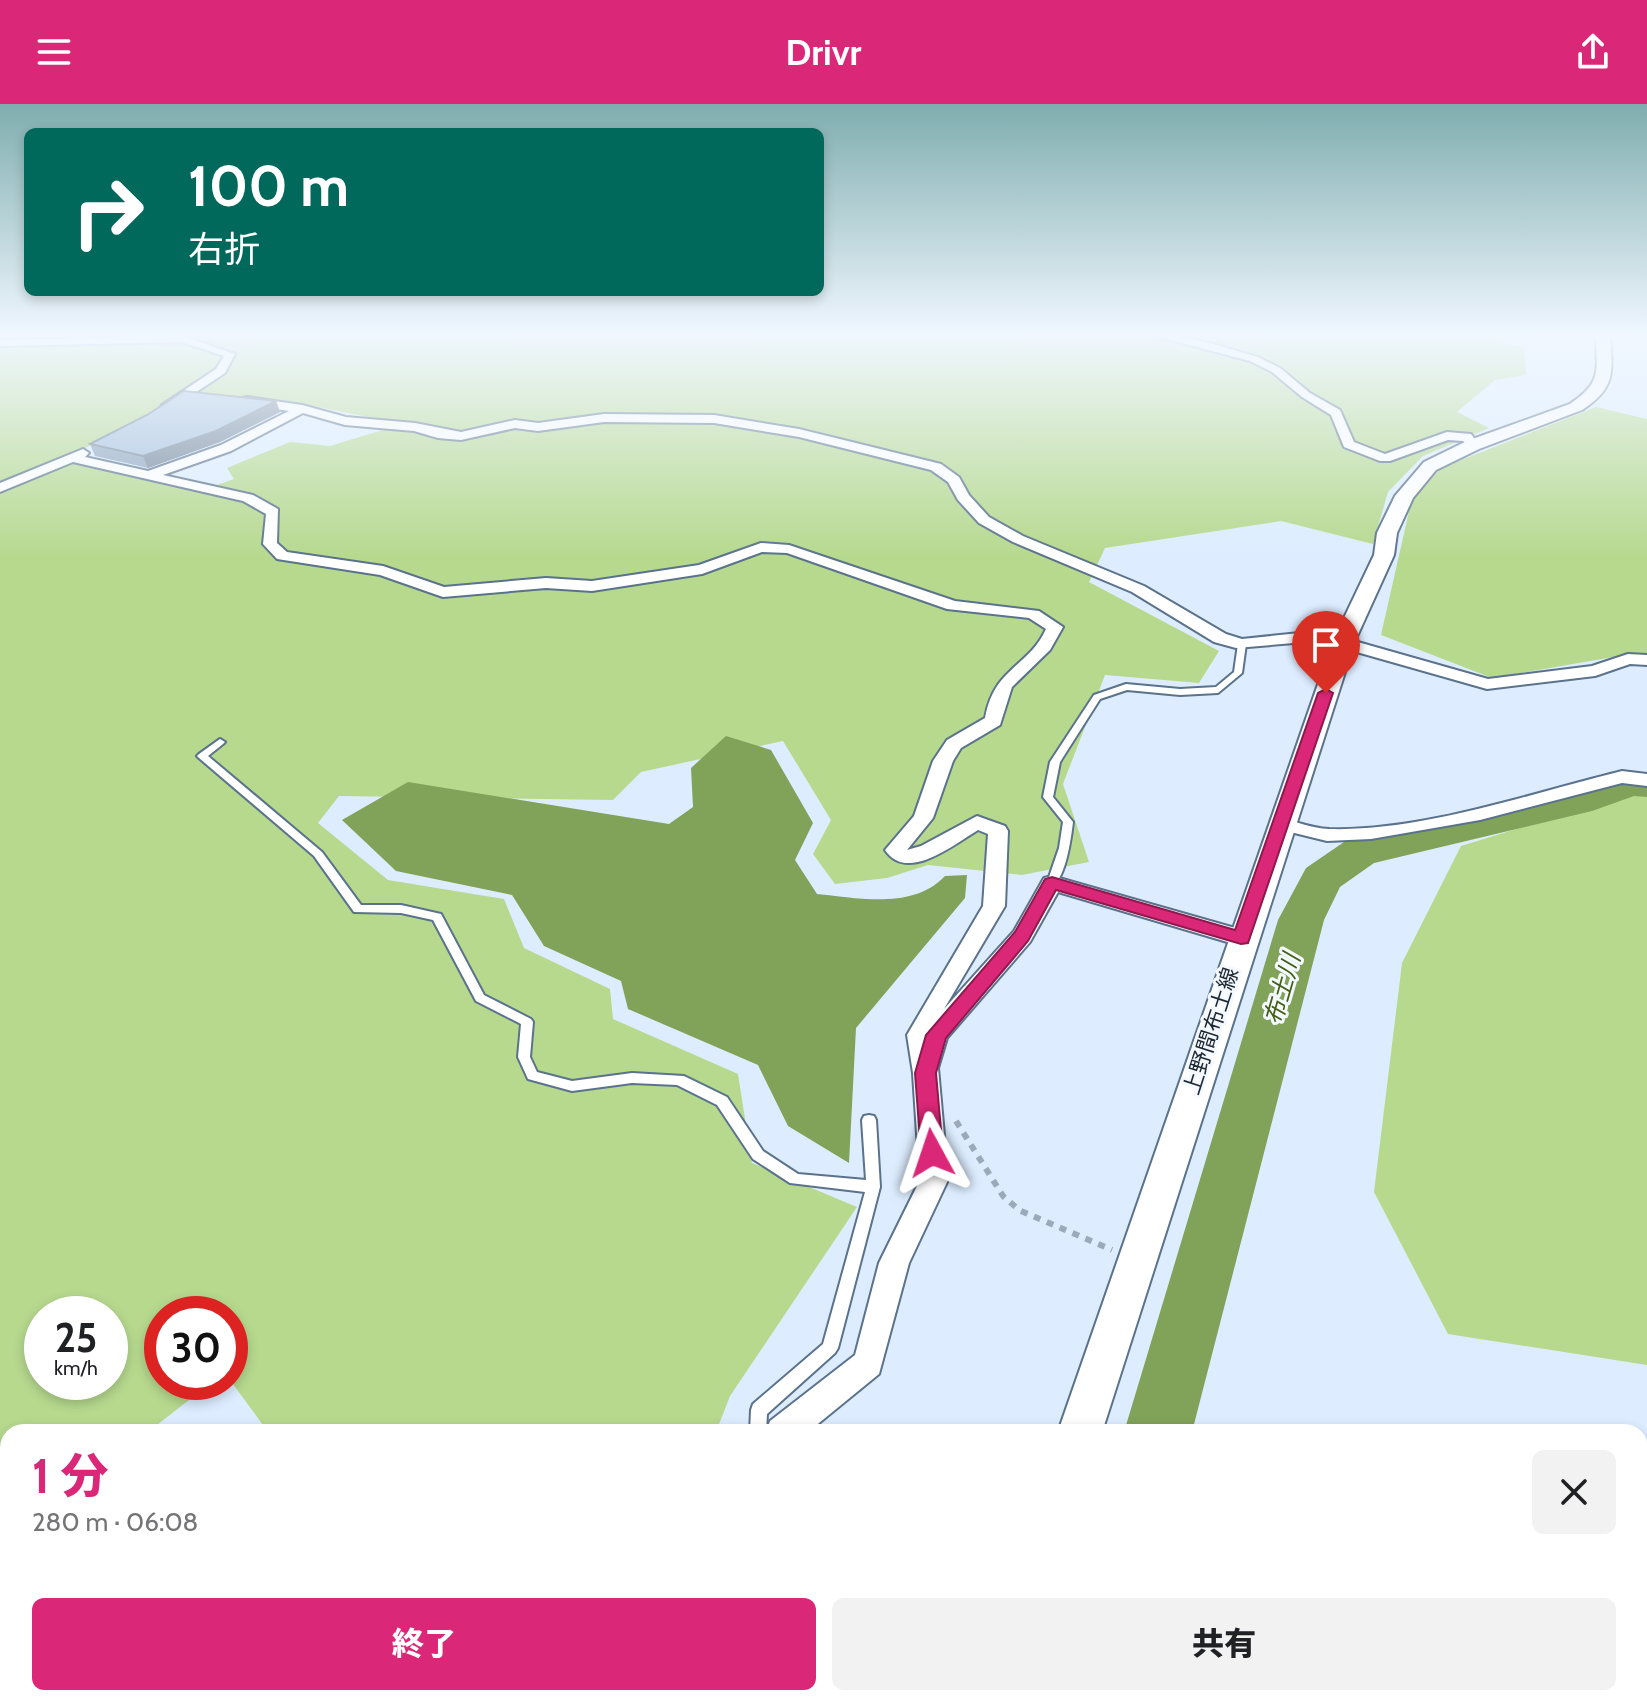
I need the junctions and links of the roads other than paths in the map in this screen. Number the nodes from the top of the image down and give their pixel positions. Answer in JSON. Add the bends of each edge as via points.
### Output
{"nodes":[{"id":1,"x":166,"y":408,"type":"edge"},
{"id":2,"x":292,"y":408,"type":"edge"},
{"id":3,"x":1327,"y":408,"type":"edge"},
{"id":4,"x":1571,"y":408,"type":"edge"},
{"id":5,"x":302,"y":409,"type":"junction"},
{"id":6,"x":159,"y":412,"type":"edge"},
{"id":7,"x":101,"y":443,"type":"edge"},
{"id":8,"x":1473,"y":445,"type":"junction"},
{"id":9,"x":73,"y":458,"type":"junction"},
{"id":10,"x":149,"y":475,"type":"junction"},
{"id":11,"x":0,"y":488,"type":"edge"},
{"id":12,"x":1344,"y":641,"type":"junction"},
{"id":13,"x":1242,"y":644,"type":"junction"},
{"id":14,"x":1647,"y":660,"type":"edge"},
{"id":15,"x":220,"y":742,"type":"dead end"},
{"id":16,"x":1647,"y":780,"type":"edge"},
{"id":17,"x":1281,"y":824,"type":"junction"},
{"id":18,"x":1052,"y":883,"type":"junction"},
{"id":19,"x":1241,"y":938,"type":"junction"},
{"id":20,"x":926,"y":1073,"type":"junction"},
{"id":21,"x":869,"y":1120,"type":"dead end"},
{"id":22,"x":873,"y":1187,"type":"junction"},
{"id":23,"x":758,"y":1424,"type":"edge"},
{"id":24,"x":792,"y":1424,"type":"edge"},
{"id":25,"x":1083,"y":1424,"type":"edge"}],
"edges":[{"from":1,"to":6,"type":"street"},
{"from":2,"to":5,"type":"street"},
{"from":3,"to":8,"type":"street","via":[[1336,413],[1349,444],[1385,458],[1447,436],[1467,437]]},
{"from":4,"to":8,"type":"main road","name":"上野間布土線"},
{"from":5,"to":10,"type":"street","via":[[226,448]]},
{"from":5,"to":13,"type":"street","via":[[345,421],[461,436],[515,424],[538,427],[604,418],[714,419],[880,452],[936,467],[954,480],[984,520],[1138,589],[1220,638]]},
{"from":7,"to":9,"type":"street"},
{"from":8,"to":12,"type":"main road","name":"上野間布土線","via":[[1430,466],[1404,496],[1387,533],[1384,555]]},
{"from":9,"to":10,"type":"street"},
{"from":9,"to":11,"type":"street"},
{"from":10,"to":20,"type":"street","via":[[248,498],[273,512],[270,544],[282,556],[383,571],[443,592],[646,579],[702,569],[761,547],[789,549],[953,606],[1033,614],[1055,627],[1051,643],[1000,694],[994,721],[954,744],[923,818],[895,850],[903,858],[928,851],[977,822],[998,831],[994,906],[919,1035]]},
{"from":12,"to":13,"type":"street","via":[[1319,636]]},
{"from":12,"to":14,"type":"street","via":[[1487,684]]},
{"from":12,"to":17,"type":"main road","name":"上野間布土線"},
{"from":13,"to":18,"type":"lane","via":[[1238,673],[1218,690],[1126,687],[1097,697],[1055,762],[1048,797],[1068,822]]},
{"from":15,"to":22,"type":"lane","via":[[202,756],[318,854],[358,909],[401,909],[437,917],[480,998],[527,1022],[524,1057],[532,1076],[572,1086],[632,1078],[679,1080],[722,1101],[758,1155],[795,1179]]},
{"from":16,"to":17,"type":"street","via":[[1622,777],[1447,821],[1379,830],[1331,835]]},
{"from":17,"to":19,"type":"main road","name":"上野間布土線"},
{"from":18,"to":19,"type":"street"},
{"from":18,"to":20,"type":"street","via":[[1022,936],[936,1035]]},
{"from":19,"to":25,"type":"main road","name":"上野間布土線"},
{"from":20,"to":24,"type":"street","via":[[934,1180],[894,1263],[868,1364]]},
{"from":21,"to":22,"type":"lane"},
{"from":22,"to":23,"type":"lane","via":[[830,1348],[759,1410]]}]}
